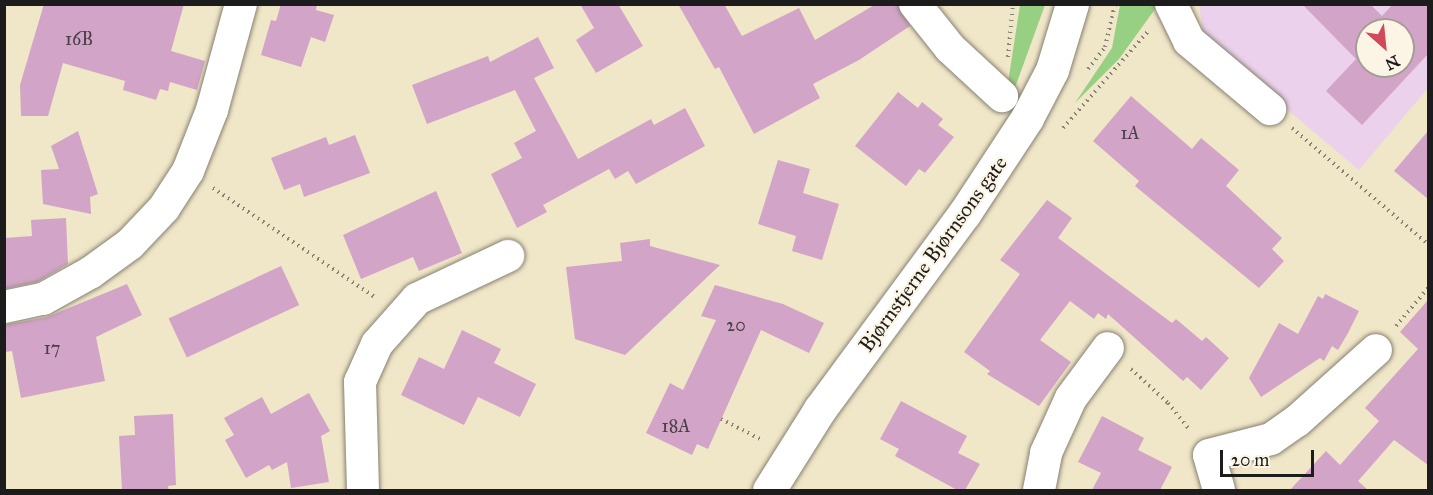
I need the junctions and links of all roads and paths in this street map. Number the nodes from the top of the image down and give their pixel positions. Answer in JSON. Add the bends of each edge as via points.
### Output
{"nodes":[{"id":1,"x":241,"y":4,"type":"edge"},
{"id":2,"x":915,"y":4,"type":"edge"},
{"id":3,"x":1013,"y":4,"type":"edge"},
{"id":4,"x":1072,"y":4,"type":"edge"},
{"id":5,"x":1170,"y":5,"type":"edge"},
{"id":6,"x":1002,"y":96,"type":"joint"},
{"id":7,"x":1270,"y":109,"type":"joint"},
{"id":8,"x":1063,"y":128,"type":"dead end"},
{"id":9,"x":188,"y":171,"type":"junction"},
{"id":10,"x":1428,"y":244,"type":"edge"},
{"id":11,"x":508,"y":256,"type":"dead end"},
{"id":12,"x":1428,"y":288,"type":"edge"},
{"id":13,"x":4,"y":307,"type":"edge"},
{"id":14,"x":401,"y":313,"type":"junction"},
{"id":15,"x":1108,"y":348,"type":"joint"},
{"id":16,"x":1376,"y":350,"type":"joint"},
{"id":17,"x":722,"y":419,"type":"dead end"},
{"id":18,"x":760,"y":439,"type":"dead end"},
{"id":19,"x":1209,"y":455,"type":"junction"},
{"id":20,"x":363,"y":490,"type":"edge"},
{"id":21,"x":769,"y":490,"type":"edge"},
{"id":22,"x":1039,"y":490,"type":"edge"},
{"id":23,"x":1219,"y":490,"type":"edge"}],
"edges":[{"from":1,"to":9,"type":"street","via":[[212,111]]},
{"from":2,"to":6,"type":"street","via":[[950,48]]},
{"from":3,"to":6,"type":"path"},
{"from":4,"to":21,"type":"main road","name":"Bjørnstjerne Bjørnsons gate","via":[[1052,70],[1027,118],[964,213],[820,409]]},
{"from":5,"to":7,"type":"street","via":[[1189,41]]},
{"from":5,"to":8,"type":"path"},
{"from":7,"to":10,"type":"path"},
{"from":9,"to":13,"type":"street","via":[[164,208],[130,244],[90,273],[43,299]]},
{"from":9,"to":14,"type":"path"},
{"from":11,"to":14,"type":"street","via":[[434,289]]},
{"from":12,"to":16,"type":"path"},
{"from":14,"to":20,"type":"street","via":[[377,344],[360,382],[358,422]]},
{"from":15,"to":19,"type":"path","via":[[1168,403]]},
{"from":15,"to":22,"type":"street","via":[[1071,398],[1046,453]]},
{"from":16,"to":19,"type":"street","via":[[1297,421],[1271,439]]},
{"from":17,"to":18,"type":"path"},
{"from":19,"to":23,"type":"street"}]}
